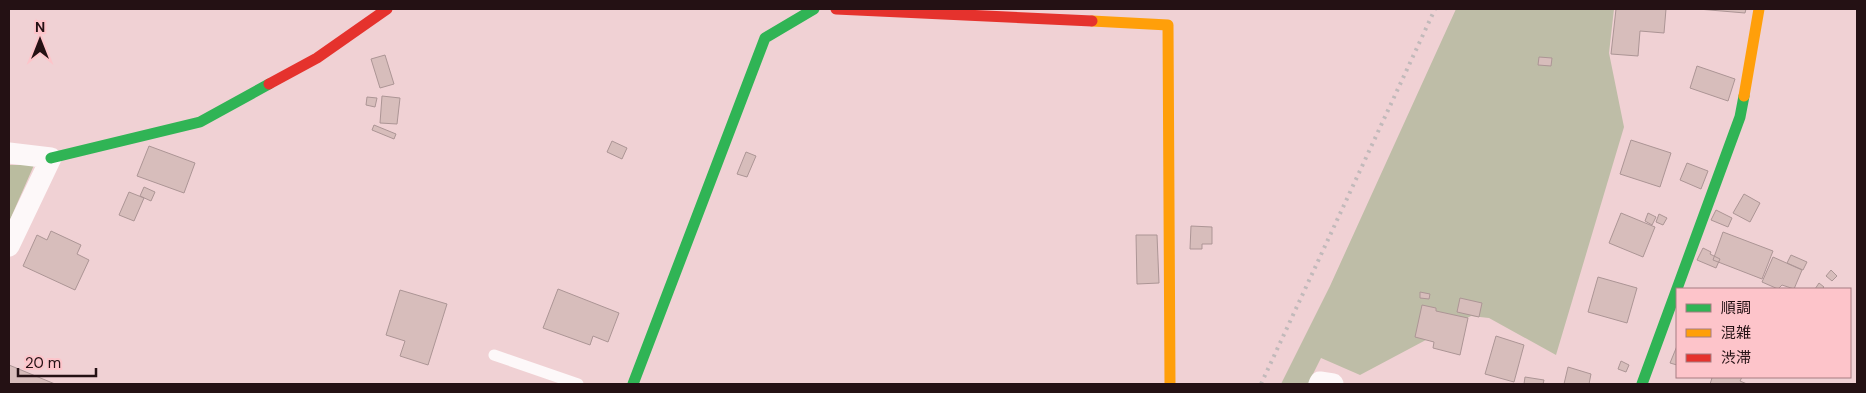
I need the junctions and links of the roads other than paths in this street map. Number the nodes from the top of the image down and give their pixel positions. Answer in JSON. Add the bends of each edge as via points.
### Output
{"nodes":[{"id":1,"x":387,"y":9,"type":"edge"},
{"id":2,"x":814,"y":9,"type":"edge"},
{"id":3,"x":836,"y":9,"type":"edge"},
{"id":4,"x":1759,"y":9,"type":"edge"},
{"id":5,"x":1168,"y":17,"type":"edge"},
{"id":6,"x":9,"y":153,"type":"edge"},
{"id":7,"x":51,"y":158,"type":"junction"},
{"id":8,"x":9,"y":246,"type":"edge"},
{"id":9,"x":1677,"y":288,"type":"edge"},
{"id":10,"x":1676,"y":291,"type":"edge"},
{"id":11,"x":494,"y":355,"type":"dead end"},
{"id":12,"x":578,"y":384,"type":"edge"},
{"id":13,"x":633,"y":384,"type":"edge"},
{"id":14,"x":1170,"y":384,"type":"edge"},
{"id":15,"x":1318,"y":384,"type":"edge"},
{"id":16,"x":1333,"y":384,"type":"edge"},
{"id":17,"x":1642,"y":384,"type":"edge"}],
"edges":[{"from":1,"to":7,"type":"street","via":[[317,58],[200,122]]},
{"from":2,"to":13,"type":"street","via":[[765,38]]},
{"from":3,"to":5,"type":"street"},
{"from":4,"to":9,"type":"street","via":[[1740,117]]},
{"from":5,"to":14,"type":"street"},
{"from":6,"to":7,"type":"street"},
{"from":7,"to":8,"type":"street"},
{"from":10,"to":17,"type":"street"},
{"from":11,"to":12,"type":"lane"},
{"from":15,"to":16,"type":"street"}]}
